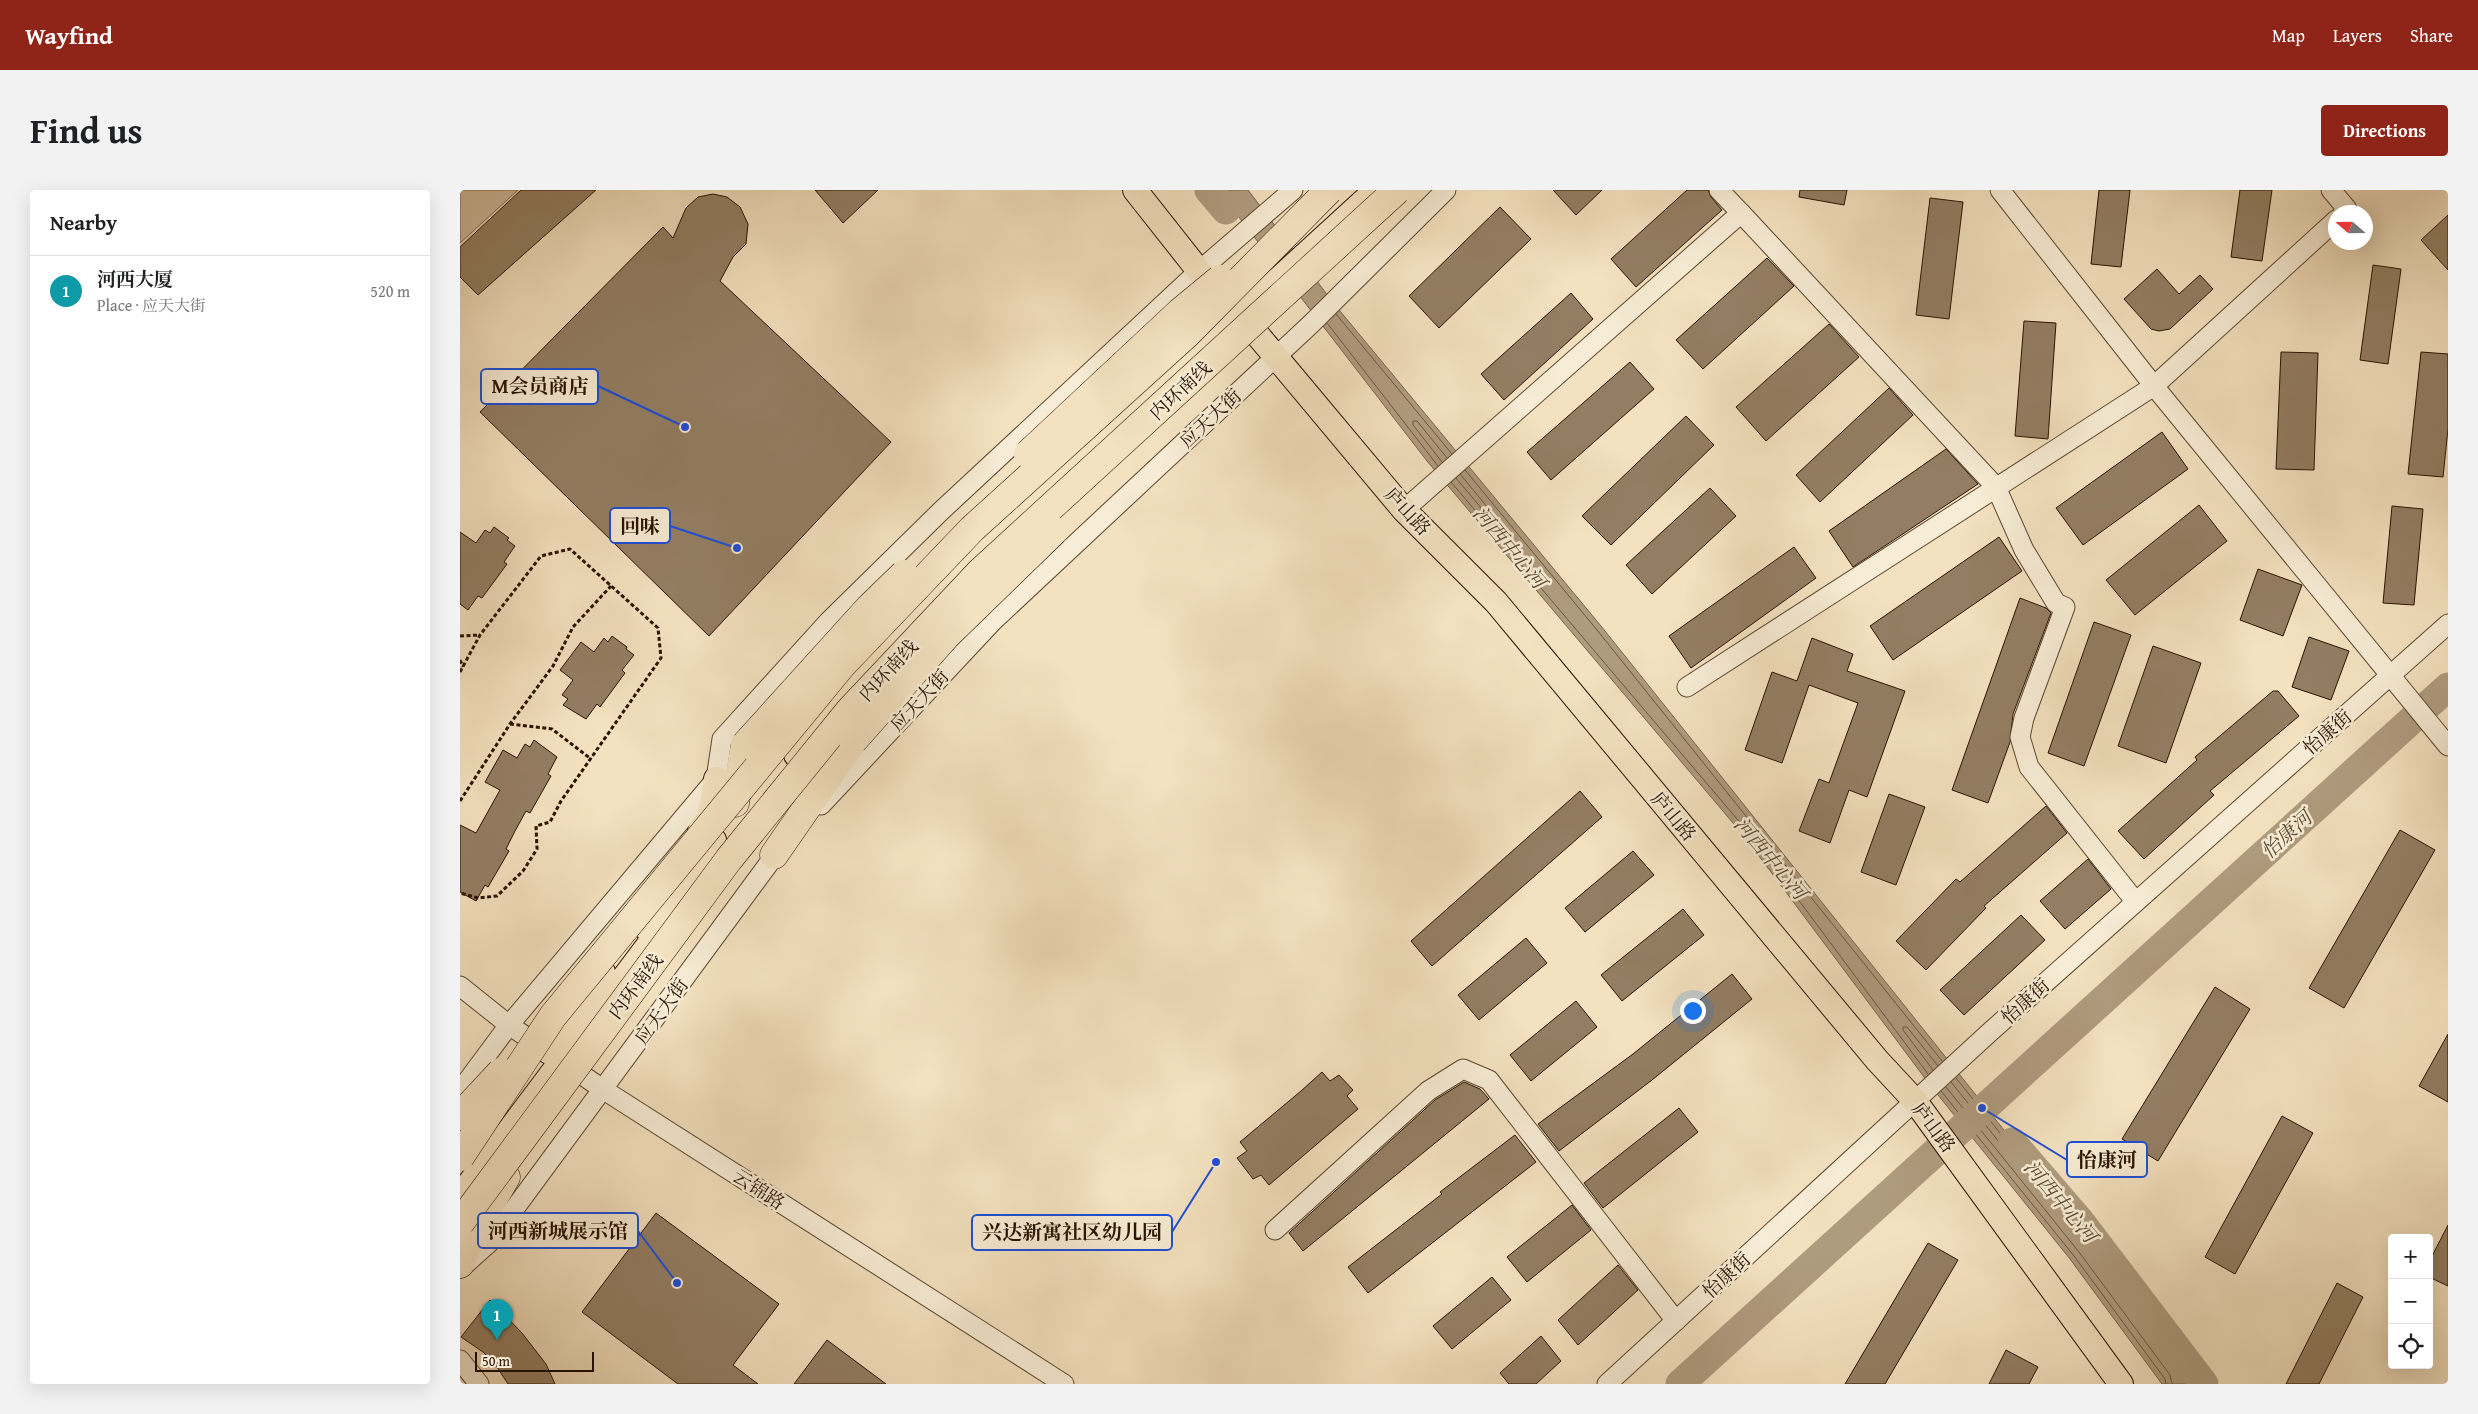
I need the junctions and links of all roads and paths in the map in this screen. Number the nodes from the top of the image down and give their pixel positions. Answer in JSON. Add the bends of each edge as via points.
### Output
{"nodes":[{"id":1,"x":1135,"y":190,"type":"edge"},
{"id":2,"x":1294,"y":190,"type":"edge"},
{"id":3,"x":1358,"y":190,"type":"edge"},
{"id":4,"x":1376,"y":190,"type":"edge"},
{"id":5,"x":1397,"y":190,"type":"edge"},
{"id":6,"x":1446,"y":190,"type":"edge"},
{"id":7,"x":1719,"y":190,"type":"edge"},
{"id":8,"x":2000,"y":190,"type":"edge"},
{"id":9,"x":2331,"y":190,"type":"edge"},
{"id":10,"x":1327,"y":192,"type":"edge"},
{"id":11,"x":2344,"y":205,"type":"edge"},
{"id":12,"x":1741,"y":213,"type":"junction"},
{"id":13,"x":2328,"y":227,"type":"edge"},
{"id":14,"x":1352,"y":232,"type":"junction"},
{"id":15,"x":1199,"y":271,"type":"junction"},
{"id":16,"x":1236,"y":310,"type":"junction"},
{"id":17,"x":1275,"y":356,"type":"junction"},
{"id":18,"x":2154,"y":386,"type":"junction"},
{"id":19,"x":1996,"y":487,"type":"junction"},
{"id":20,"x":1409,"y":506,"type":"junction"},
{"id":21,"x":611,"y":586,"type":"junction"},
{"id":22,"x":2448,"y":624,"type":"edge"},
{"id":23,"x":480,"y":635,"type":"junction"},
{"id":24,"x":460,"y":636,"type":"edge"},
{"id":25,"x":460,"y":660,"type":"edge"},
{"id":26,"x":463,"y":668,"type":"junction"},
{"id":27,"x":460,"y":672,"type":"edge"},
{"id":28,"x":2392,"y":675,"type":"junction"},
{"id":29,"x":1687,"y":687,"type":"dead end"},
{"id":30,"x":510,"y":724,"type":"junction"},
{"id":31,"x":2448,"y":746,"type":"edge"},
{"id":32,"x":591,"y":759,"type":"junction"},
{"id":33,"x":716,"y":779,"type":"junction"},
{"id":34,"x":460,"y":801,"type":"edge"},
{"id":35,"x":733,"y":816,"type":"junction"},
{"id":36,"x":774,"y":855,"type":"junction"},
{"id":37,"x":460,"y":892,"type":"edge"},
{"id":38,"x":2135,"y":901,"type":"junction"},
{"id":39,"x":460,"y":986,"type":"edge"},
{"id":40,"x":553,"y":1016,"type":"junction"},
{"id":41,"x":509,"y":1025,"type":"junction"},
{"id":42,"x":555,"y":1056,"type":"junction"},
{"id":43,"x":558,"y":1090,"type":"junction"},
{"id":44,"x":604,"y":1090,"type":"junction"},
{"id":45,"x":460,"y":1091,"type":"edge"},
{"id":46,"x":1923,"y":1098,"type":"junction"},
{"id":47,"x":460,"y":1116,"type":"edge"},
{"id":48,"x":460,"y":1157,"type":"edge"},
{"id":49,"x":460,"y":1175,"type":"edge"},
{"id":50,"x":460,"y":1196,"type":"edge"},
{"id":51,"x":460,"y":1223,"type":"edge"},
{"id":52,"x":1275,"y":1230,"type":"dead end"},
{"id":53,"x":460,"y":1264,"type":"edge"},
{"id":54,"x":460,"y":1269,"type":"edge"},
{"id":55,"x":1676,"y":1321,"type":"junction"},
{"id":56,"x":460,"y":1360,"type":"edge"},
{"id":57,"x":479,"y":1384,"type":"edge"},
{"id":58,"x":1064,"y":1384,"type":"edge"},
{"id":59,"x":1607,"y":1384,"type":"edge"},
{"id":60,"x":2121,"y":1384,"type":"edge"}],
"edges":[{"from":1,"to":15,"type":"main road","name":"庐山路"},
{"from":2,"to":15,"type":"street"},
{"from":3,"to":16,"type":"main road"},
{"from":4,"to":16,"type":"main road"},
{"from":5,"to":14,"type":"highway","name":"内环南线","bridge":true},
{"from":6,"to":17,"type":"street","name":"应天大街"},
{"from":7,"to":12,"type":"street"},
{"from":8,"to":18,"type":"street"},
{"from":9,"to":11,"type":"street"},
{"from":10,"to":35,"type":"highway","bridge":true,"via":[[1180,312],[1093,391],[869,608],[745,745]]},
{"from":10,"to":40,"type":"highway","name":"内环南线","bridge":true,"via":[[1187,334],[972,529],[842,665]]},
{"from":12,"to":19,"type":"street"},
{"from":12,"to":20,"type":"street"},
{"from":13,"to":18,"type":"street"},
{"from":14,"to":36,"type":"highway","bridge":true,"via":[[1235,364],[1018,564],[947,635],[853,741]]},
{"from":14,"to":43,"type":"highway","name":"内环南线","bridge":true,"via":[[980,572],[850,710],[729,859]]},
{"from":15,"to":16,"type":"main road","name":"庐山路"},
{"from":15,"to":33,"type":"street","via":[[941,512],[829,622],[722,739]]},
{"from":16,"to":17,"type":"main road","name":"庐山路"},
{"from":16,"to":35,"type":"main road","via":[[962,556],[836,691]]},
{"from":16,"to":42,"type":"main road","via":[[968,563],[843,696]]},
{"from":17,"to":20,"type":"main road","name":"庐山路"},
{"from":17,"to":36,"type":"street","name":"应天大街","via":[[993,621]]},
{"from":18,"to":19,"type":"street"},
{"from":18,"to":28,"type":"street"},
{"from":19,"to":29,"type":"street"},
{"from":19,"to":38,"type":"street","via":[[2024,550],[2056,603],[2065,608],[2024,718],[2020,737],[2029,767]]},
{"from":20,"to":46,"type":"main road","name":"庐山路","via":[[1496,602],[1871,1052]]},
{"from":21,"to":23,"type":"path","via":[[570,549],[542,556]]},
{"from":21,"to":30,"type":"path","via":[[573,627],[552,666]]},
{"from":21,"to":32,"type":"path","via":[[658,628],[661,658]]},
{"from":22,"to":28,"type":"street","name":"怡康街"},
{"from":23,"to":24,"type":"path"},
{"from":23,"to":26,"type":"path"},
{"from":25,"to":26,"type":"path"},
{"from":26,"to":27,"type":"path"},
{"from":28,"to":31,"type":"street"},
{"from":28,"to":38,"type":"street","name":"怡康街"},
{"from":30,"to":32,"type":"path","via":[[552,729]]},
{"from":30,"to":34,"type":"path"},
{"from":32,"to":37,"type":"path","via":[[550,822],[536,826],[537,849],[523,871],[498,896],[478,898]]},
{"from":33,"to":41,"type":"street"},
{"from":33,"to":42,"type":"main road","via":[[710,816]]},
{"from":35,"to":42,"type":"main road"},
{"from":36,"to":44,"type":"street","name":"应天大街"},
{"from":38,"to":46,"type":"street","name":"怡康街","via":[[1990,1032]]},
{"from":39,"to":41,"type":"street","name":"云锦路"},
{"from":40,"to":47,"type":"highway","bridge":true},
{"from":40,"to":48,"type":"highway","name":"内环南线","bridge":true},
{"from":41,"to":42,"type":"street","name":"云锦路"},
{"from":41,"to":45,"type":"street"},
{"from":42,"to":44,"type":"street","name":"云锦路"},
{"from":42,"to":49,"type":"main road"},
{"from":42,"to":50,"type":"main road"},
{"from":43,"to":51,"type":"highway","name":"内环南线","bridge":true},
{"from":43,"to":53,"type":"highway","bridge":true,"via":[[469,1241]]},
{"from":44,"to":54,"type":"street","name":"应天大街","via":[[490,1242]]},
{"from":44,"to":58,"type":"street","name":"云锦路"},
{"from":46,"to":55,"type":"street","name":"怡康街"},
{"from":46,"to":60,"type":"main road","name":"庐山路","via":[[1980,1191]]},
{"from":52,"to":55,"type":"street","via":[[1428,1091],[1463,1069],[1489,1080]]},
{"from":55,"to":59,"type":"street","name":"怡康街"},
{"from":56,"to":57,"type":"street"}]}
